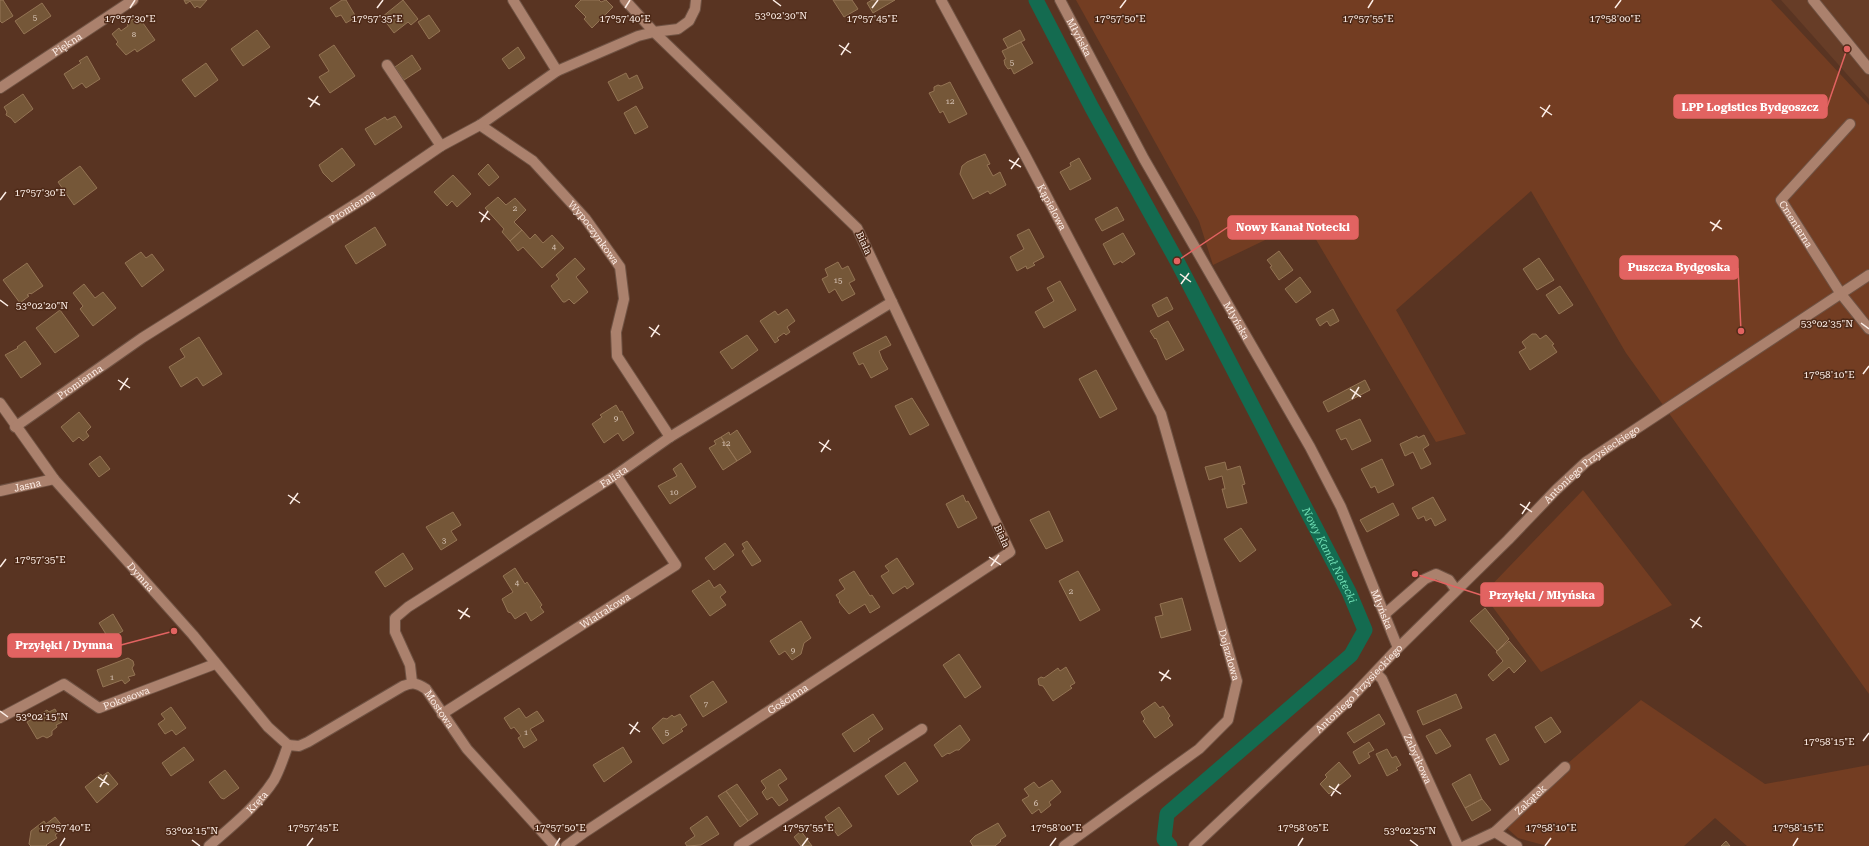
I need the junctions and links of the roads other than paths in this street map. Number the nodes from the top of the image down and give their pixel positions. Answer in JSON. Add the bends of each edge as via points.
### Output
{"nodes":[{"id":1,"x":133,"y":0,"type":"edge"},
{"id":2,"x":513,"y":0,"type":"edge"},
{"id":3,"x":625,"y":0,"type":"edge"},
{"id":4,"x":941,"y":0,"type":"edge"},
{"id":5,"x":1060,"y":0,"type":"edge"},
{"id":6,"x":1813,"y":0,"type":"edge"},
{"id":7,"x":695,"y":4,"type":"edge"},
{"id":8,"x":654,"y":32,"type":"junction"},
{"id":9,"x":387,"y":65,"type":"dead end"},
{"id":10,"x":1869,"y":69,"type":"edge"},
{"id":11,"x":557,"y":71,"type":"junction"},
{"id":12,"x":0,"y":88,"type":"edge"},
{"id":13,"x":1850,"y":124,"type":"dead end"},
{"id":14,"x":480,"y":125,"type":"junction"},
{"id":15,"x":441,"y":146,"type":"junction"},
{"id":16,"x":1869,"y":275,"type":"edge"},
{"id":17,"x":1841,"y":294,"type":"junction"},
{"id":18,"x":892,"y":302,"type":"junction"},
{"id":19,"x":1869,"y":329,"type":"edge"},
{"id":20,"x":0,"y":403,"type":"edge"},
{"id":21,"x":1161,"y":414,"type":"joint"},
{"id":22,"x":16,"y":427,"type":"junction"},
{"id":23,"x":670,"y":437,"type":"junction"},
{"id":24,"x":616,"y":475,"type":"junction"},
{"id":25,"x":54,"y":479,"type":"junction"},
{"id":26,"x":0,"y":491,"type":"edge"},
{"id":27,"x":1010,"y":552,"type":"joint"},
{"id":28,"x":1456,"y":590,"type":"junction"},
{"id":29,"x":1385,"y":614,"type":"junction"},
{"id":30,"x":1398,"y":648,"type":"junction"},
{"id":31,"x":215,"y":664,"type":"junction"},
{"id":32,"x":1376,"y":673,"type":"junction"},
{"id":33,"x":412,"y":682,"type":"junction"},
{"id":34,"x":442,"y":714,"type":"junction"},
{"id":35,"x":0,"y":718,"type":"edge"},
{"id":36,"x":922,"y":729,"type":"dead end"},
{"id":37,"x":288,"y":746,"type":"junction"},
{"id":38,"x":1565,"y":767,"type":"dead end"},
{"id":39,"x":1495,"y":832,"type":"junction"},
{"id":40,"x":1196,"y":845,"type":"edge"},
{"id":41,"x":209,"y":846,"type":"edge"},
{"id":42,"x":555,"y":846,"type":"edge"},
{"id":43,"x":566,"y":846,"type":"edge"},
{"id":44,"x":739,"y":846,"type":"edge"},
{"id":45,"x":1064,"y":846,"type":"edge"},
{"id":46,"x":1458,"y":846,"type":"edge"},
{"id":47,"x":1465,"y":846,"type":"edge"},
{"id":48,"x":1516,"y":846,"type":"edge"}],
"edges":[{"from":1,"to":12,"type":"street","name":"Piękna"},
{"from":2,"to":11,"type":"street"},
{"from":3,"to":8,"type":"street","name":"Biała"},
{"from":4,"to":21,"type":"street","name":"Kąpielowa"},
{"from":5,"to":29,"type":"street","name":"Młyńska","via":[[1144,158],[1313,453],[1341,507]]},
{"from":6,"to":10,"type":"street"},
{"from":7,"to":8,"type":"street","name":"Promienna","via":[[689,21],[678,29]]},
{"from":8,"to":11,"type":"street","name":"Promienna","via":[[638,36]]},
{"from":8,"to":18,"type":"street","name":"Biała","via":[[857,228]]},
{"from":9,"to":15,"type":"street"},
{"from":11,"to":14,"type":"street","name":"Promienna"},
{"from":13,"to":17,"type":"street","name":"Cmentarna","via":[[1781,200]]},
{"from":14,"to":15,"type":"street","name":"Promienna"},
{"from":14,"to":23,"type":"street","name":"Wypoczynkowa","via":[[533,161],[586,218],[620,267],[624,299],[616,332],[618,356]]},
{"from":15,"to":22,"type":"street","name":"Promienna","via":[[365,198],[142,338]]},
{"from":16,"to":17,"type":"street","name":"Antoniego Przysieckiego"},
{"from":17,"to":19,"type":"street"},
{"from":17,"to":28,"type":"street","name":"Antoniego Przysieckiego","via":[[1586,462]]},
{"from":18,"to":23,"type":"street","name":"Falista"},
{"from":18,"to":27,"type":"street","name":"Biała"},
{"from":20,"to":22,"type":"street","name":"Dymna"},
{"from":21,"to":45,"type":"street","name":"Dojazdowa","via":[[1237,681],[1228,720],[1199,749]]},
{"from":22,"to":25,"type":"street","name":"Dymna"},
{"from":23,"to":24,"type":"street","name":"Falista"},
{"from":24,"to":33,"type":"street","name":"Falista","via":[[408,607],[395,618],[395,632],[410,665]]},
{"from":24,"to":34,"type":"street","name":"Wiatrakowa","via":[[676,565]]},
{"from":25,"to":26,"type":"street","name":"Jasna"},
{"from":25,"to":31,"type":"street","name":"Dymna","via":[[159,596]]},
{"from":27,"to":43,"type":"street","name":"Gościnna"},
{"from":28,"to":29,"type":"street","via":[[1449,580],[1436,574],[1425,579]]},
{"from":28,"to":30,"type":"street","name":"Antoniego Przysieckiego"},
{"from":29,"to":30,"type":"street","name":"Młyńska"},
{"from":30,"to":32,"type":"street","name":"Antoniego Przysieckiego"},
{"from":31,"to":35,"type":"street","name":"Pokosowa","via":[[99,708],[64,684]]},
{"from":31,"to":37,"type":"street","name":"Dymna","via":[[268,727]]},
{"from":32,"to":40,"type":"street","name":"Antoniego Przysieckiego"},
{"from":32,"to":46,"type":"street","name":"Zabytkowa","via":[[1382,679]]},
{"from":33,"to":34,"type":"street","name":"Mostowa","via":[[426,689]]},
{"from":33,"to":37,"type":"street","via":[[308,742],[299,746]]},
{"from":34,"to":42,"type":"street","name":"Mostowa","via":[[490,775]]},
{"from":36,"to":44,"type":"street"},
{"from":37,"to":41,"type":"street","name":"Kręta","via":[[277,773],[264,793],[236,823]]},
{"from":38,"to":39,"type":"street","name":"Zakątek"},
{"from":39,"to":47,"type":"street","name":"Zakątek"},
{"from":39,"to":48,"type":"street"}]}
